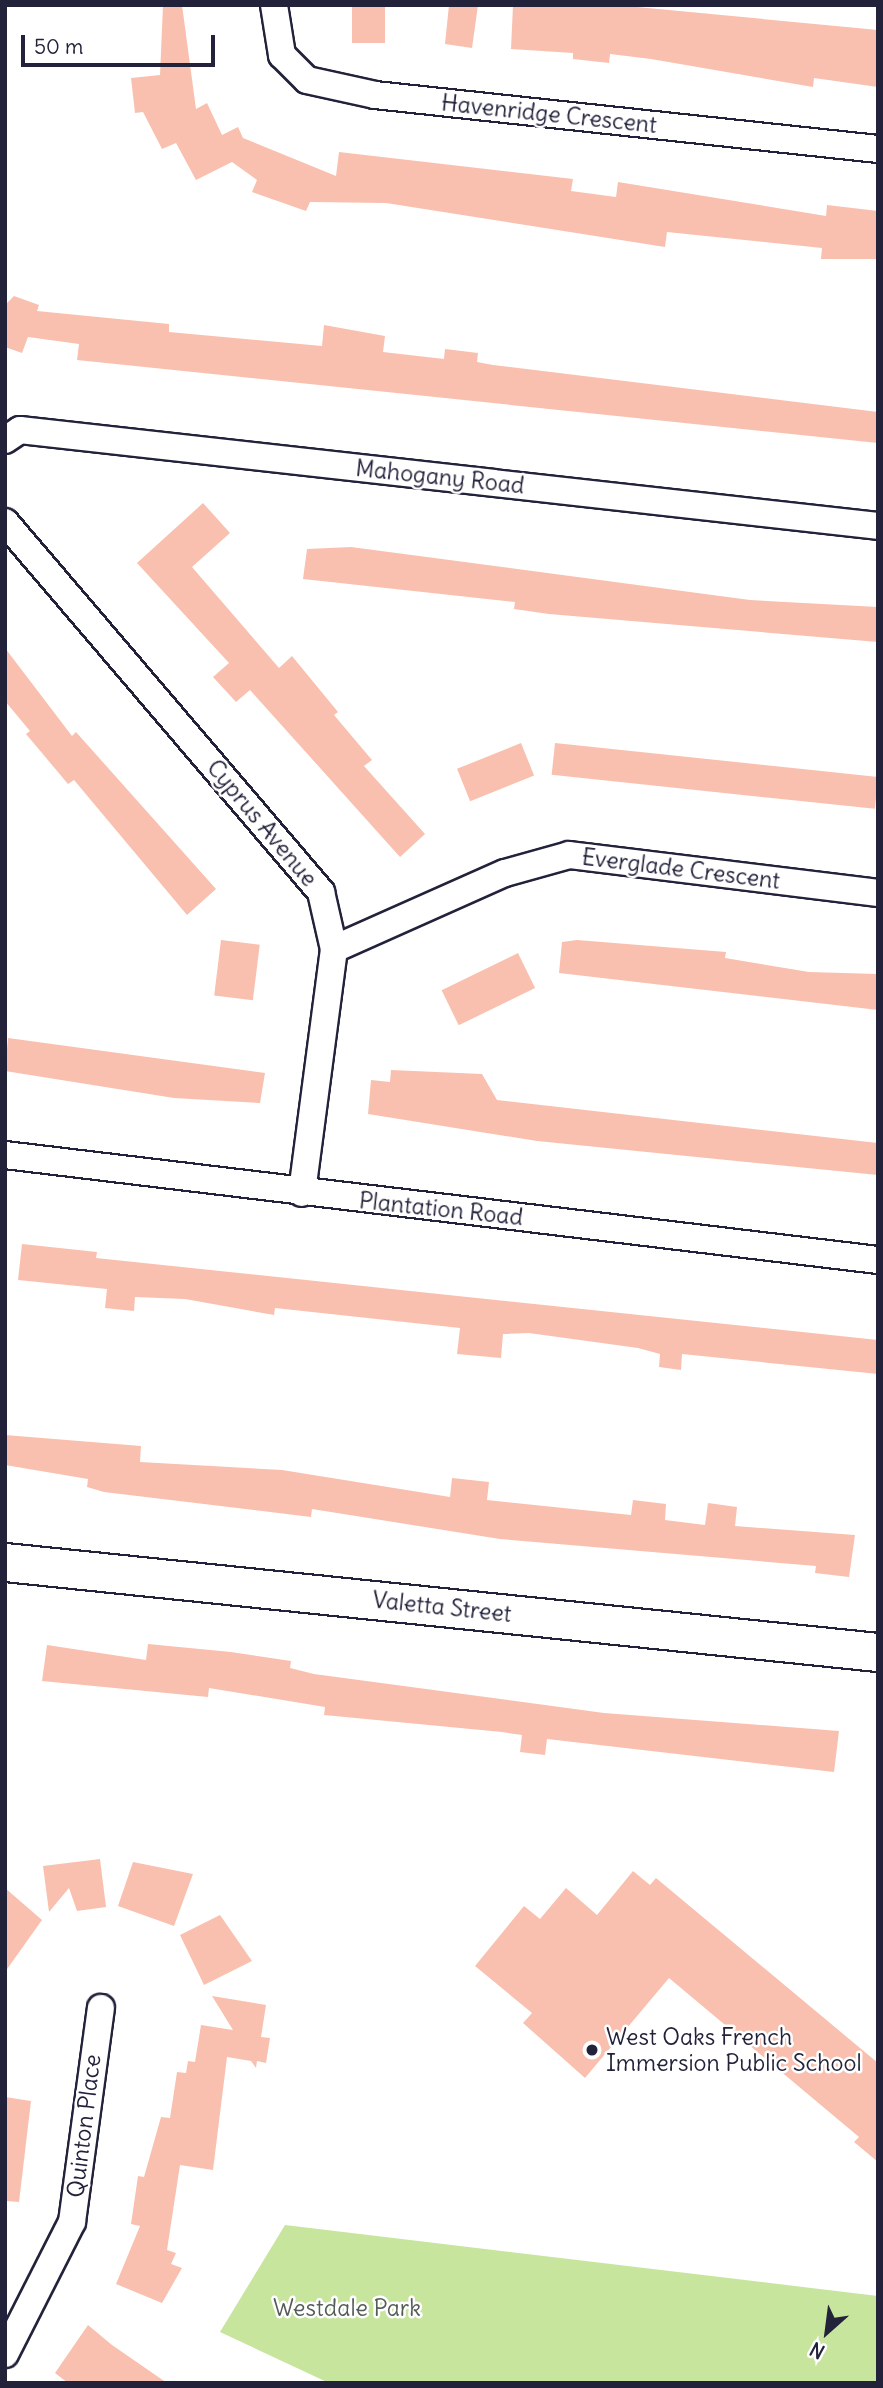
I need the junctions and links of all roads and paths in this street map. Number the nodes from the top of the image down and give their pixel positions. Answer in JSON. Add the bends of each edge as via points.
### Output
{"nodes":[{"id":1,"x":274,"y":5,"type":"edge"},
{"id":2,"x":878,"y":149,"type":"edge"},
{"id":3,"x":5,"y":440,"type":"edge"},
{"id":4,"x":5,"y":522,"type":"edge"},
{"id":5,"x":878,"y":526,"type":"edge"},
{"id":6,"x":878,"y":893,"type":"edge"},
{"id":7,"x":334,"y":949,"type":"junction"},
{"id":8,"x":5,"y":1155,"type":"edge"},
{"id":9,"x":302,"y":1193,"type":"junction"},
{"id":10,"x":878,"y":1260,"type":"edge"},
{"id":11,"x":5,"y":1562,"type":"edge"},
{"id":12,"x":878,"y":1651,"type":"edge"},
{"id":13,"x":101,"y":2008,"type":"dead end"},
{"id":14,"x":5,"y":2354,"type":"edge"}],
"edges":[{"from":1,"to":2,"type":"street","name":"Havenridge Crescent","via":[[282,55],[306,80],[375,95]]},
{"from":3,"to":5,"type":"street","name":"Mahogany Road","via":[[20,430]]},
{"from":4,"to":7,"type":"street","name":"Cyprus Avenue","via":[[321,892]]},
{"from":6,"to":7,"type":"street","name":"Everglade Crescent","via":[[569,855],[505,873]]},
{"from":7,"to":9,"type":"street","name":"Cyprus Avenue"},
{"from":8,"to":9,"type":"street","name":"Plantation Road"},
{"from":9,"to":10,"type":"street","name":"Plantation Road"},
{"from":11,"to":12,"type":"street","name":"Valetta Street"},
{"from":13,"to":14,"type":"street","name":"Quinton Place","via":[[72,2222]]}]}
